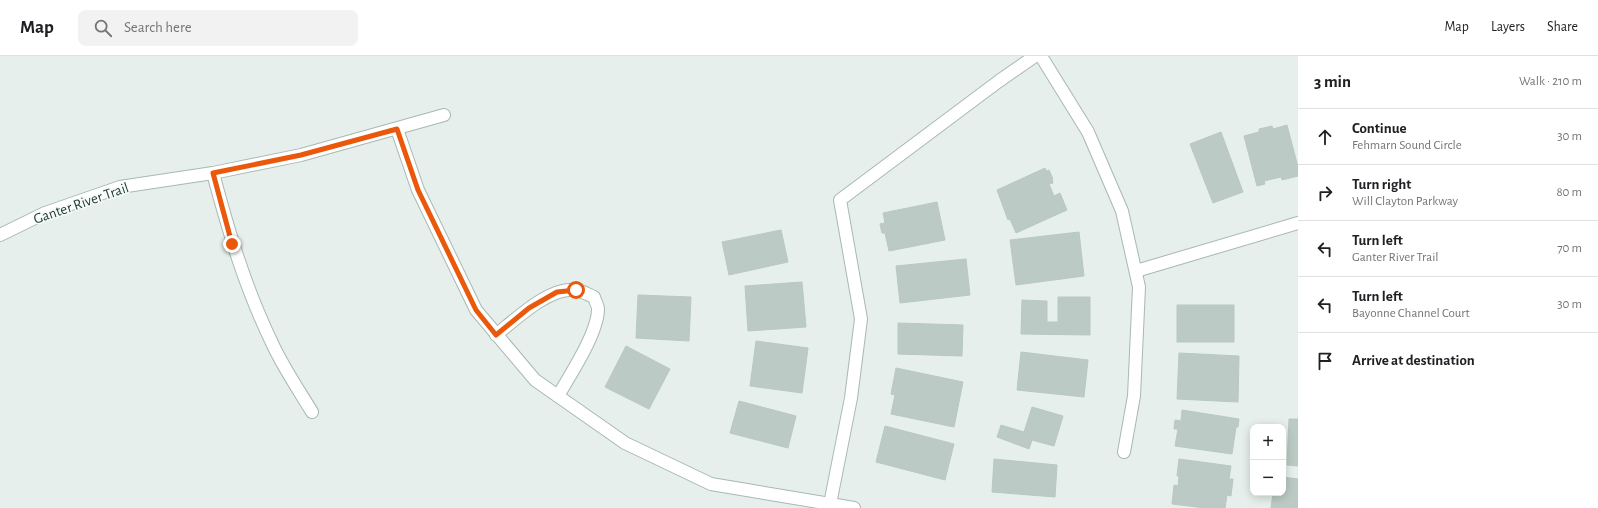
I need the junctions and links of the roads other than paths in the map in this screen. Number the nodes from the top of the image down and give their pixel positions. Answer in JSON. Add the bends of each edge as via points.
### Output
{"nodes":[{"id":1,"x":1035,"y":56,"type":"edge"},
{"id":2,"x":1041,"y":56,"type":"edge"},
{"id":3,"x":444,"y":114,"type":"dead end"},
{"id":4,"x":397,"y":129,"type":"junction"},
{"id":5,"x":213,"y":173,"type":"junction"},
{"id":6,"x":1298,"y":224,"type":"edge"},
{"id":7,"x":0,"y":235,"type":"edge"},
{"id":8,"x":1136,"y":271,"type":"junction"},
{"id":9,"x":496,"y":335,"type":"junction"},
{"id":10,"x":558,"y":396,"type":"junction"},
{"id":11,"x":312,"y":412,"type":"dead end"},
{"id":12,"x":1124,"y":452,"type":"dead end"},
{"id":13,"x":830,"y":504,"type":"junction"},
{"id":14,"x":854,"y":508,"type":"edge"}],
"edges":[{"from":1,"to":13,"type":"street","via":[[840,200],[861,319],[851,398]]},
{"from":2,"to":8,"type":"street","via":[[1088,132],[1122,211]]},
{"from":3,"to":4,"type":"street","name":"Ganter River Trail"},
{"from":4,"to":5,"type":"street","name":"Ganter River Trail","via":[[301,155]]},
{"from":4,"to":9,"type":"street","via":[[418,190],[476,310]]},
{"from":5,"to":7,"type":"street","name":"Ganter River Trail","via":[[120,187],[45,213]]},
{"from":5,"to":11,"type":"street","via":[[232,244],[249,293],[272,345]]},
{"from":6,"to":8,"type":"street"},
{"from":8,"to":12,"type":"street","via":[[1139,287],[1134,396]]},
{"from":9,"to":10,"type":"street","via":[[535,380]]},
{"from":9,"to":10,"type":"street","via":[[529,308],[557,292],[576,290],[594,297],[598,309],[593,329]]},
{"from":10,"to":13,"type":"street","via":[[625,443],[712,484]]},
{"from":13,"to":14,"type":"street"}]}
